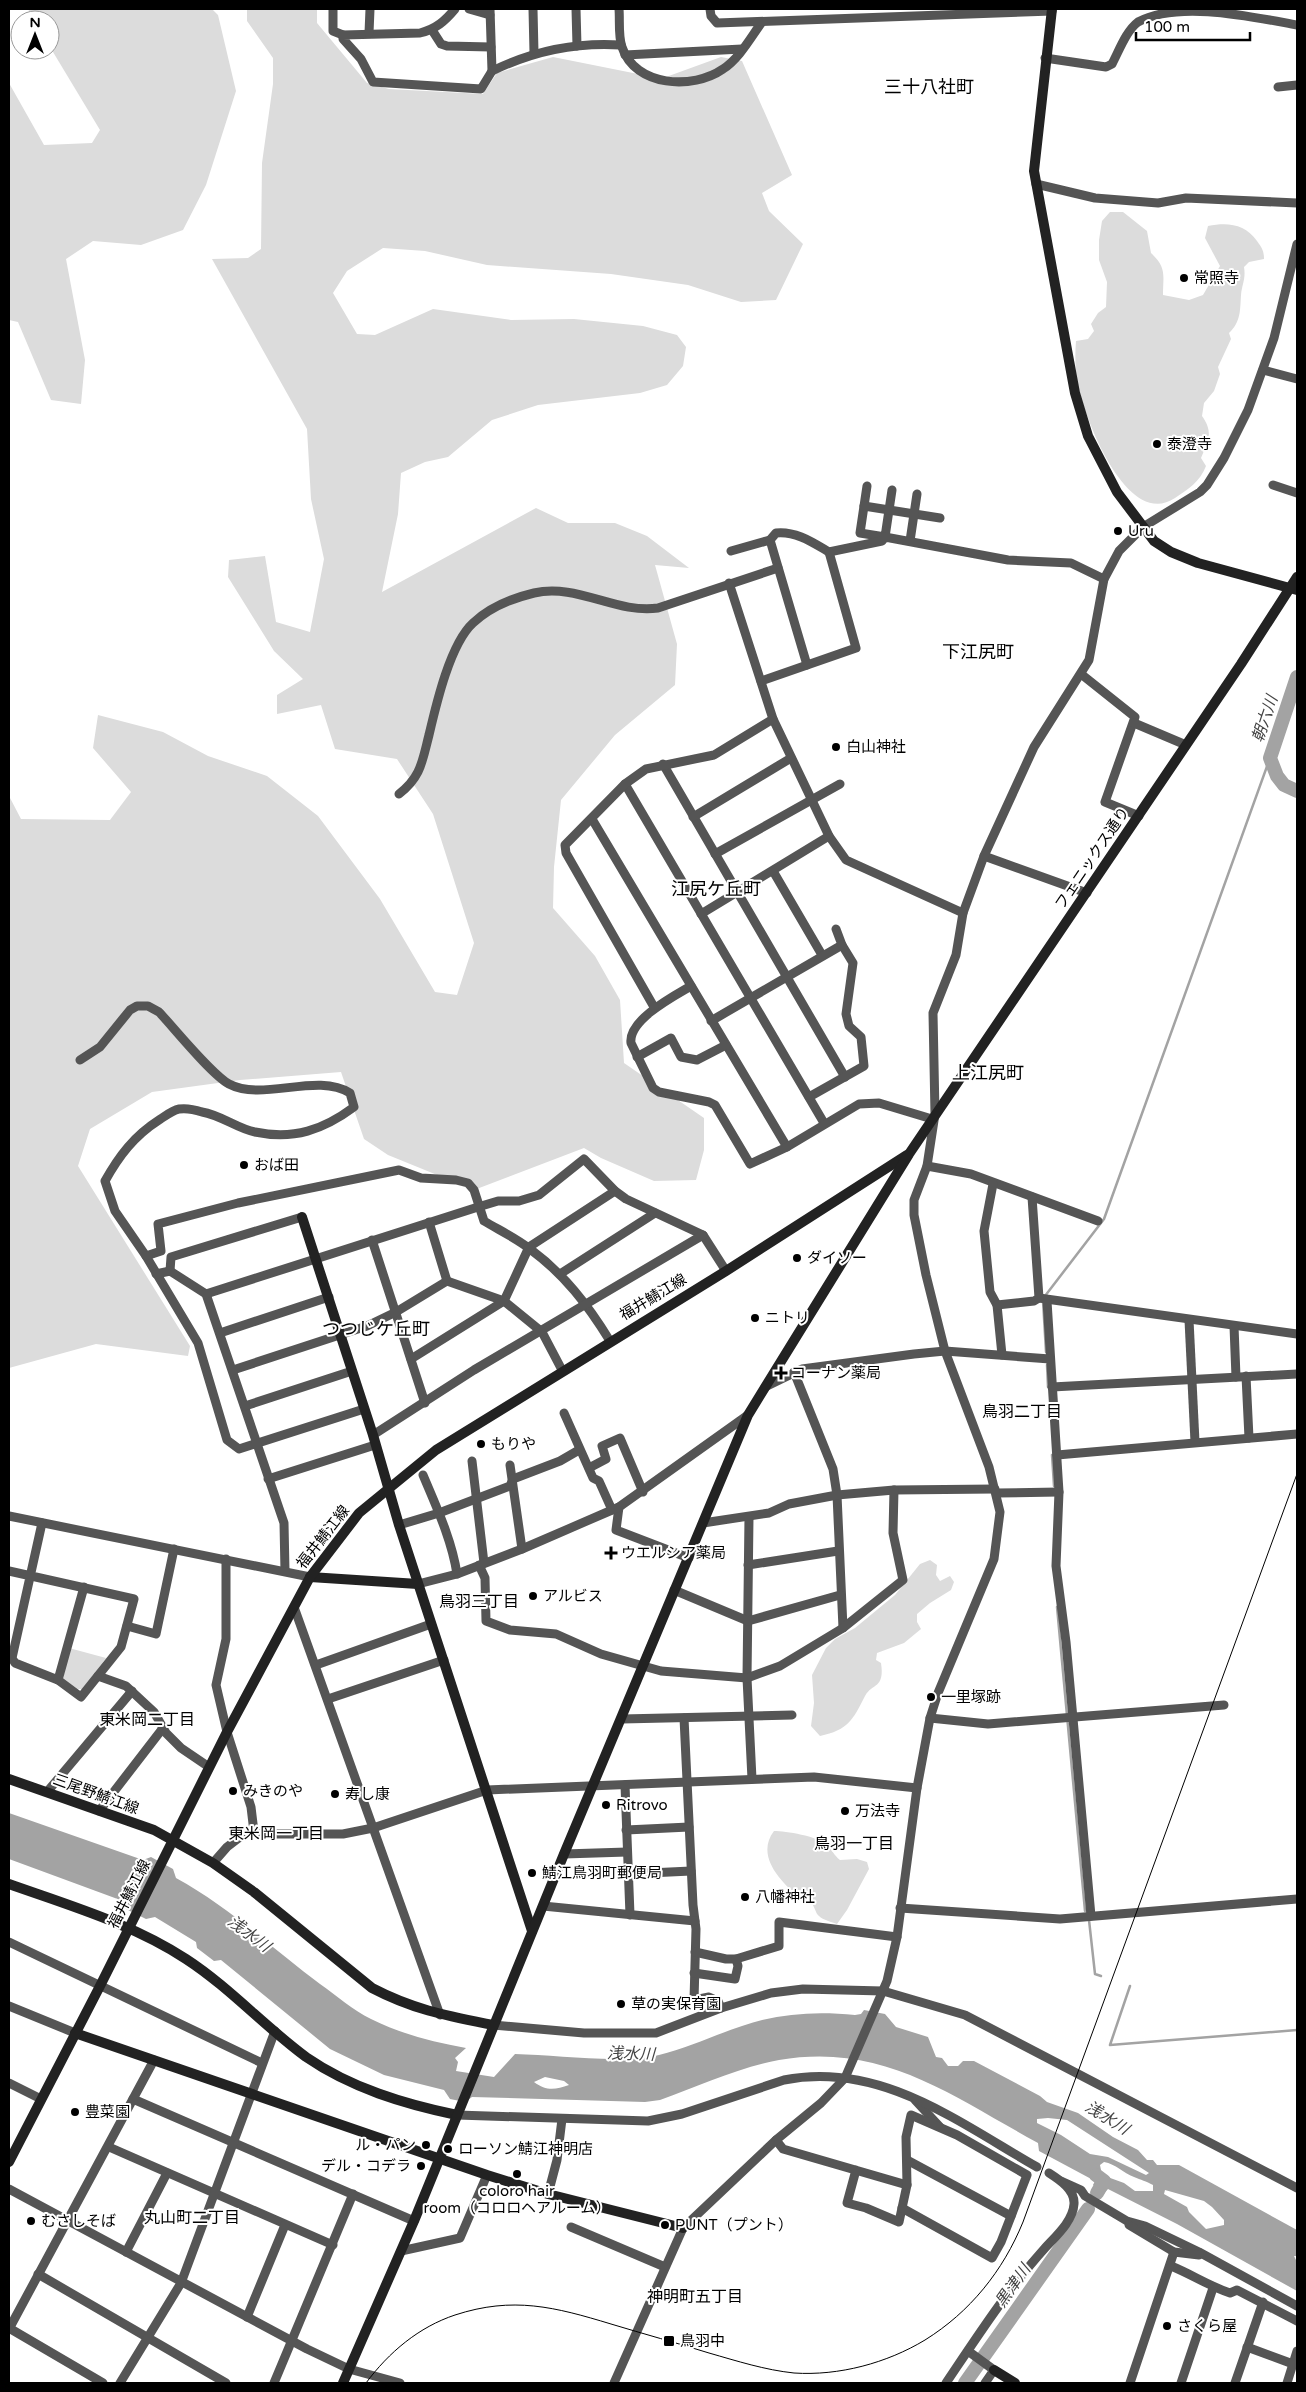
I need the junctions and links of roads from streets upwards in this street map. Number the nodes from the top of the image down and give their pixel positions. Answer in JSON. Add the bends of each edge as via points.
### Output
{"nodes":[{"id":1,"x":333,"y":9,"type":"edge"},
{"id":2,"x":370,"y":9,"type":"edge"},
{"id":3,"x":455,"y":9,"type":"edge"},
{"id":4,"x":470,"y":9,"type":"edge"},
{"id":5,"x":533,"y":9,"type":"edge"},
{"id":6,"x":576,"y":9,"type":"edge"},
{"id":7,"x":620,"y":9,"type":"edge"},
{"id":8,"x":710,"y":9,"type":"edge"},
{"id":9,"x":1052,"y":10,"type":"edge"},
{"id":10,"x":1002,"y":11,"type":"edge"},
{"id":11,"x":490,"y":12,"type":"edge"},
{"id":12,"x":942,"y":12,"type":"edge"},
{"id":13,"x":877,"y":13,"type":"edge"},
{"id":14,"x":762,"y":22,"type":"junction"},
{"id":15,"x":1297,"y":25,"type":"edge"},
{"id":16,"x":432,"y":30,"type":"junction"},
{"id":17,"x":370,"y":33,"type":"junction"},
{"id":18,"x":343,"y":35,"type":"junction"},
{"id":19,"x":621,"y":45,"type":"junction"},
{"id":20,"x":578,"y":46,"type":"junction"},
{"id":21,"x":491,"y":47,"type":"junction"},
{"id":22,"x":742,"y":49,"type":"junction"},
{"id":23,"x":534,"y":53,"type":"junction"},
{"id":24,"x":625,"y":55,"type":"junction"},
{"id":25,"x":1046,"y":58,"type":"junction"},
{"id":26,"x":492,"y":70,"type":"junction"},
{"id":27,"x":1297,"y":85,"type":"edge"},
{"id":28,"x":1278,"y":88,"type":"dead end"},
{"id":29,"x":1036,"y":184,"type":"junction"},
{"id":30,"x":1297,"y":202,"type":"edge"},
{"id":31,"x":1297,"y":244,"type":"edge"},
{"id":32,"x":1263,"y":370,"type":"junction"},
{"id":33,"x":1297,"y":379,"type":"edge"},
{"id":34,"x":1273,"y":485,"type":"dead end"},
{"id":35,"x":867,"y":486,"type":"dead end"},
{"id":36,"x":892,"y":490,"type":"dead end"},
{"id":37,"x":1297,"y":493,"type":"edge"},
{"id":38,"x":917,"y":494,"type":"dead end"},
{"id":39,"x":864,"y":506,"type":"junction"},
{"id":40,"x":890,"y":510,"type":"junction"},
{"id":41,"x":914,"y":514,"type":"junction"},
{"id":42,"x":940,"y":518,"type":"dead end"},
{"id":43,"x":1143,"y":527,"type":"junction"},
{"id":44,"x":886,"y":537,"type":"junction"},
{"id":45,"x":770,"y":540,"type":"junction"},
{"id":46,"x":910,"y":541,"type":"junction"},
{"id":47,"x":731,"y":550,"type":"dead end"},
{"id":48,"x":829,"y":552,"type":"junction"},
{"id":49,"x":778,"y":568,"type":"junction"},
{"id":50,"x":1297,"y":577,"type":"edge"},
{"id":51,"x":1104,"y":579,"type":"junction"},
{"id":52,"x":729,"y":583,"type":"junction"},
{"id":53,"x":1294,"y":590,"type":"edge"},
{"id":54,"x":808,"y":665,"type":"junction"},
{"id":55,"x":1081,"y":674,"type":"junction"},
{"id":56,"x":761,"y":681,"type":"junction"},
{"id":57,"x":773,"y":718,"type":"junction"},
{"id":58,"x":1134,"y":723,"type":"junction"},
{"id":59,"x":1186,"y":745,"type":"junction"},
{"id":60,"x":791,"y":758,"type":"junction"},
{"id":61,"x":662,"y":764,"type":"junction"},
{"id":62,"x":625,"y":784,"type":"junction"},
{"id":63,"x":840,"y":784,"type":"dead end"},
{"id":64,"x":398,"y":794,"type":"dead end"},
{"id":65,"x":810,"y":799,"type":"junction"},
{"id":66,"x":1138,"y":816,"type":"junction"},
{"id":67,"x":693,"y":817,"type":"junction"},
{"id":68,"x":592,"y":819,"type":"junction"},
{"id":69,"x":829,"y":836,"type":"junction"},
{"id":70,"x":715,"y":854,"type":"junction"},
{"id":71,"x":984,"y":856,"type":"junction"},
{"id":72,"x":773,"y":871,"type":"junction"},
{"id":73,"x":737,"y":892,"type":"junction"},
{"id":74,"x":1087,"y":893,"type":"junction"},
{"id":75,"x":963,"y":913,"type":"junction"},
{"id":76,"x":701,"y":914,"type":"junction"},
{"id":77,"x":836,"y":929,"type":"dead end"},
{"id":78,"x":842,"y":945,"type":"junction"},
{"id":79,"x":822,"y":955,"type":"junction"},
{"id":80,"x":786,"y":976,"type":"junction"},
{"id":81,"x":691,"y":986,"type":"junction"},
{"id":82,"x":750,"y":998,"type":"junction"},
{"id":83,"x":654,"y":1007,"type":"junction"},
{"id":84,"x":712,"y":1021,"type":"junction"},
{"id":85,"x":726,"y":1045,"type":"junction"},
{"id":86,"x":637,"y":1057,"type":"junction"},
{"id":87,"x":80,"y":1060,"type":"dead end"},
{"id":88,"x":845,"y":1077,"type":"junction"},
{"id":89,"x":809,"y":1097,"type":"junction"},
{"id":90,"x":934,"y":1116,"type":"junction"},
{"id":91,"x":824,"y":1123,"type":"junction"},
{"id":92,"x":787,"y":1147,"type":"junction"},
{"id":93,"x":909,"y":1154,"type":"junction"},
{"id":94,"x":927,"y":1166,"type":"junction"},
{"id":95,"x":993,"y":1184,"type":"junction"},
{"id":96,"x":615,"y":1191,"type":"junction"},
{"id":97,"x":1032,"y":1197,"type":"junction"},
{"id":98,"x":478,"y":1207,"type":"junction"},
{"id":99,"x":655,"y":1213,"type":"junction"},
{"id":100,"x":302,"y":1216,"type":"joint"},
{"id":101,"x":1098,"y":1221,"type":"dead end"},
{"id":102,"x":429,"y":1222,"type":"junction"},
{"id":103,"x":703,"y":1235,"type":"junction"},
{"id":104,"x":372,"y":1240,"type":"junction"},
{"id":105,"x":529,"y":1247,"type":"junction"},
{"id":106,"x":146,"y":1256,"type":"junction"},
{"id":107,"x":316,"y":1258,"type":"junction"},
{"id":108,"x":170,"y":1271,"type":"junction"},
{"id":109,"x":726,"y":1271,"type":"junction"},
{"id":110,"x":156,"y":1274,"type":"junction"},
{"id":111,"x":560,"y":1274,"type":"junction"},
{"id":112,"x":448,"y":1281,"type":"junction"},
{"id":113,"x":206,"y":1294,"type":"junction"},
{"id":114,"x":328,"y":1296,"type":"junction"},
{"id":115,"x":1043,"y":1300,"type":"junction"},
{"id":116,"x":504,"y":1301,"type":"junction"},
{"id":117,"x":997,"y":1304,"type":"junction"},
{"id":118,"x":587,"y":1305,"type":"junction"},
{"id":119,"x":396,"y":1312,"type":"junction"},
{"id":120,"x":1189,"y":1320,"type":"junction"},
{"id":121,"x":1234,"y":1326,"type":"junction"},
{"id":122,"x":542,"y":1332,"type":"junction"},
{"id":123,"x":220,"y":1333,"type":"junction"},
{"id":124,"x":1297,"y":1334,"type":"edge"},
{"id":125,"x":340,"y":1335,"type":"junction"},
{"id":126,"x":610,"y":1341,"type":"junction"},
{"id":127,"x":945,"y":1351,"type":"junction"},
{"id":128,"x":1002,"y":1355,"type":"junction"},
{"id":129,"x":411,"y":1359,"type":"junction"},
{"id":130,"x":1050,"y":1359,"type":"junction"},
{"id":131,"x":232,"y":1370,"type":"junction"},
{"id":132,"x":562,"y":1370,"type":"junction"},
{"id":133,"x":352,"y":1371,"type":"junction"},
{"id":134,"x":794,"y":1372,"type":"junction"},
{"id":135,"x":1297,"y":1374,"type":"edge"},
{"id":136,"x":1236,"y":1376,"type":"junction"},
{"id":137,"x":1246,"y":1376,"type":"junction"},
{"id":138,"x":1191,"y":1379,"type":"junction"},
{"id":139,"x":764,"y":1387,"type":"junction"},
{"id":140,"x":1052,"y":1387,"type":"junction"},
{"id":141,"x":425,"y":1403,"type":"junction"},
{"id":142,"x":245,"y":1406,"type":"junction"},
{"id":143,"x":364,"y":1409,"type":"junction"},
{"id":144,"x":564,"y":1413,"type":"dead end"},
{"id":145,"x":748,"y":1415,"type":"junction"},
{"id":146,"x":1297,"y":1434,"type":"edge"},
{"id":147,"x":1249,"y":1438,"type":"junction"},
{"id":148,"x":374,"y":1440,"type":"junction"},
{"id":149,"x":1195,"y":1442,"type":"junction"},
{"id":150,"x":258,"y":1443,"type":"junction"},
{"id":151,"x":578,"y":1450,"type":"junction"},
{"id":152,"x":1057,"y":1455,"type":"junction"},
{"id":153,"x":472,"y":1462,"type":"dead end"},
{"id":154,"x":510,"y":1465,"type":"dead end"},
{"id":155,"x":589,"y":1468,"type":"junction"},
{"id":156,"x":423,"y":1475,"type":"dead end"},
{"id":157,"x":268,"y":1479,"type":"junction"},
{"id":158,"x":513,"y":1479,"type":"junction"},
{"id":159,"x":388,"y":1489,"type":"junction"},
{"id":160,"x":894,"y":1490,"type":"junction"},
{"id":161,"x":996,"y":1491,"type":"junction"},
{"id":162,"x":643,"y":1492,"type":"junction"},
{"id":163,"x":1059,"y":1492,"type":"junction"},
{"id":164,"x":837,"y":1495,"type":"junction"},
{"id":165,"x":478,"y":1499,"type":"junction"},
{"id":166,"x":616,"y":1508,"type":"junction"},
{"id":167,"x":439,"y":1514,"type":"junction"},
{"id":168,"x":9,"y":1516,"type":"edge"},
{"id":169,"x":750,"y":1517,"type":"junction"},
{"id":170,"x":703,"y":1523,"type":"junction"},
{"id":171,"x":42,"y":1524,"type":"junction"},
{"id":172,"x":399,"y":1525,"type":"junction"},
{"id":173,"x":174,"y":1549,"type":"junction"},
{"id":174,"x":522,"y":1549,"type":"junction"},
{"id":175,"x":838,"y":1551,"type":"junction"},
{"id":176,"x":689,"y":1558,"type":"junction"},
{"id":177,"x":226,"y":1559,"type":"junction"},
{"id":178,"x":482,"y":1564,"type":"junction"},
{"id":179,"x":748,"y":1565,"type":"junction"},
{"id":180,"x":285,"y":1570,"type":"junction"},
{"id":181,"x":9,"y":1571,"type":"edge"},
{"id":182,"x":457,"y":1574,"type":"junction"},
{"id":183,"x":31,"y":1575,"type":"junction"},
{"id":184,"x":310,"y":1577,"type":"junction"},
{"id":185,"x":418,"y":1584,"type":"junction"},
{"id":186,"x":84,"y":1587,"type":"junction"},
{"id":187,"x":674,"y":1590,"type":"junction"},
{"id":188,"x":840,"y":1595,"type":"junction"},
{"id":189,"x":294,"y":1606,"type":"junction"},
{"id":190,"x":748,"y":1621,"type":"junction"},
{"id":191,"x":9,"y":1623,"type":"edge"},
{"id":192,"x":432,"y":1624,"type":"junction"},
{"id":193,"x":20,"y":1625,"type":"junction"},
{"id":194,"x":127,"y":1626,"type":"junction"},
{"id":195,"x":843,"y":1628,"type":"junction"},
{"id":196,"x":444,"y":1660,"type":"junction"},
{"id":197,"x":316,"y":1665,"type":"junction"},
{"id":198,"x":643,"y":1666,"type":"junction"},
{"id":199,"x":98,"y":1676,"type":"junction"},
{"id":200,"x":747,"y":1678,"type":"junction"},
{"id":201,"x":58,"y":1680,"type":"junction"},
{"id":202,"x":132,"y":1692,"type":"junction"},
{"id":203,"x":328,"y":1699,"type":"junction"},
{"id":204,"x":1224,"y":1704,"type":"dead end"},
{"id":205,"x":792,"y":1715,"type":"dead end"},
{"id":206,"x":749,"y":1716,"type":"junction"},
{"id":207,"x":684,"y":1718,"type":"junction"},
{"id":208,"x":930,"y":1718,"type":"junction"},
{"id":209,"x":1071,"y":1718,"type":"junction"},
{"id":210,"x":622,"y":1719,"type":"junction"},
{"id":211,"x":163,"y":1728,"type":"junction"},
{"id":212,"x":227,"y":1732,"type":"junction"},
{"id":213,"x":209,"y":1767,"type":"junction"},
{"id":214,"x":9,"y":1778,"type":"edge"},
{"id":215,"x":752,"y":1779,"type":"junction"},
{"id":216,"x":687,"y":1782,"type":"junction"},
{"id":217,"x":625,"y":1785,"type":"junction"},
{"id":218,"x":593,"y":1786,"type":"junction"},
{"id":219,"x":917,"y":1788,"type":"junction"},
{"id":220,"x":487,"y":1790,"type":"junction"},
{"id":221,"x":47,"y":1792,"type":"junction"},
{"id":222,"x":99,"y":1810,"type":"junction"},
{"id":223,"x":689,"y":1827,"type":"junction"},
{"id":224,"x":374,"y":1828,"type":"junction"},
{"id":225,"x":626,"y":1830,"type":"junction"},
{"id":226,"x":254,"y":1832,"type":"junction"},
{"id":227,"x":173,"y":1840,"type":"junction"},
{"id":228,"x":627,"y":1852,"type":"junction"},
{"id":229,"x":564,"y":1854,"type":"junction"},
{"id":230,"x":213,"y":1863,"type":"junction"},
{"id":231,"x":691,"y":1871,"type":"junction"},
{"id":232,"x":628,"y":1874,"type":"junction"},
{"id":233,"x":10,"y":1887,"type":"edge"},
{"id":234,"x":1297,"y":1899,"type":"edge"},
{"id":235,"x":543,"y":1906,"type":"junction"},
{"id":236,"x":900,"y":1908,"type":"junction"},
{"id":237,"x":630,"y":1915,"type":"junction"},
{"id":238,"x":1092,"y":1916,"type":"junction"},
{"id":239,"x":695,"y":1921,"type":"junction"},
{"id":240,"x":128,"y":1928,"type":"junction"},
{"id":241,"x":532,"y":1931,"type":"junction"},
{"id":242,"x":897,"y":1937,"type":"junction"},
{"id":243,"x":9,"y":1942,"type":"edge"},
{"id":244,"x":695,"y":1952,"type":"junction"},
{"id":245,"x":736,"y":1959,"type":"junction"},
{"id":246,"x":694,"y":1973,"type":"junction"},
{"id":247,"x":100,"y":1986,"type":"junction"},
{"id":248,"x":883,"y":1991,"type":"junction"},
{"id":249,"x":9,"y":2006,"type":"edge"},
{"id":250,"x":720,"y":2008,"type":"junction"},
{"id":251,"x":440,"y":2015,"type":"junction"},
{"id":252,"x":492,"y":2029,"type":"junction"},
{"id":253,"x":275,"y":2031,"type":"junction"},
{"id":254,"x":76,"y":2033,"type":"junction"},
{"id":255,"x":154,"y":2060,"type":"junction"},
{"id":256,"x":262,"y":2063,"type":"junction"},
{"id":257,"x":845,"y":2078,"type":"junction"},
{"id":258,"x":9,"y":2083,"type":"edge"},
{"id":259,"x":251,"y":2093,"type":"junction"},
{"id":260,"x":914,"y":2098,"type":"junction"},
{"id":261,"x":41,"y":2099,"type":"junction"},
{"id":262,"x":133,"y":2099,"type":"junction"},
{"id":263,"x":457,"y":2115,"type":"junction"},
{"id":264,"x":562,"y":2119,"type":"junction"},
{"id":265,"x":941,"y":2128,"type":"junction"},
{"id":266,"x":776,"y":2140,"type":"junction"},
{"id":267,"x":234,"y":2142,"type":"junction"},
{"id":268,"x":109,"y":2147,"type":"junction"},
{"id":269,"x":440,"y":2158,"type":"junction"},
{"id":270,"x":907,"y":2160,"type":"junction"},
{"id":271,"x":9,"y":2162,"type":"edge"},
{"id":272,"x":1037,"y":2167,"type":"dead end"},
{"id":273,"x":856,"y":2170,"type":"junction"},
{"id":274,"x":167,"y":2173,"type":"junction"},
{"id":275,"x":1049,"y":2173,"type":"dead end"},
{"id":276,"x":487,"y":2174,"type":"junction"},
{"id":277,"x":1061,"y":2180,"type":"junction"},
{"id":278,"x":907,"y":2185,"type":"junction"},
{"id":279,"x":1297,"y":2188,"type":"edge"},
{"id":280,"x":9,"y":2189,"type":"edge"},
{"id":281,"x":214,"y":2194,"type":"junction"},
{"id":282,"x":353,"y":2194,"type":"junction"},
{"id":283,"x":548,"y":2194,"type":"junction"},
{"id":284,"x":902,"y":2208,"type":"junction"},
{"id":285,"x":1011,"y":2216,"type":"junction"},
{"id":286,"x":68,"y":2221,"type":"junction"},
{"id":287,"x":414,"y":2221,"type":"junction"},
{"id":288,"x":1127,"y":2221,"type":"junction"},
{"id":289,"x":285,"y":2224,"type":"junction"},
{"id":290,"x":571,"y":2227,"type":"dead end"},
{"id":291,"x":683,"y":2228,"type":"junction"},
{"id":292,"x":333,"y":2245,"type":"junction"},
{"id":293,"x":401,"y":2251,"type":"junction"},
{"id":294,"x":126,"y":2252,"type":"junction"},
{"id":295,"x":1174,"y":2252,"type":"junction"},
{"id":296,"x":1206,"y":2256,"type":"junction"},
{"id":297,"x":1171,"y":2266,"type":"junction"},
{"id":298,"x":665,"y":2267,"type":"junction"},
{"id":299,"x":38,"y":2274,"type":"junction"},
{"id":300,"x":181,"y":2283,"type":"junction"},
{"id":301,"x":1213,"y":2288,"type":"junction"},
{"id":302,"x":1263,"y":2302,"type":"junction"},
{"id":303,"x":1297,"y":2306,"type":"edge"},
{"id":304,"x":247,"y":2317,"type":"junction"},
{"id":305,"x":1297,"y":2321,"type":"edge"},
{"id":306,"x":9,"y":2329,"type":"edge"},
{"id":307,"x":148,"y":2337,"type":"junction"},
{"id":308,"x":292,"y":2342,"type":"junction"},
{"id":309,"x":1248,"y":2348,"type":"junction"},
{"id":310,"x":968,"y":2351,"type":"junction"},
{"id":311,"x":1297,"y":2351,"type":"edge"},
{"id":312,"x":1293,"y":2364,"type":"junction"},
{"id":313,"x":349,"y":2369,"type":"junction"},
{"id":314,"x":994,"y":2370,"type":"junction"},
{"id":315,"x":103,"y":2383,"type":"edge"},
{"id":316,"x":120,"y":2383,"type":"edge"},
{"id":317,"x":226,"y":2383,"type":"edge"},
{"id":318,"x":274,"y":2383,"type":"edge"},
{"id":319,"x":343,"y":2383,"type":"edge"},
{"id":320,"x":400,"y":2383,"type":"edge"},
{"id":321,"x":614,"y":2383,"type":"edge"},
{"id":322,"x":946,"y":2383,"type":"edge"},
{"id":323,"x":985,"y":2383,"type":"edge"},
{"id":324,"x":1015,"y":2383,"type":"edge"},
{"id":325,"x":1130,"y":2383,"type":"edge"},
{"id":326,"x":1181,"y":2383,"type":"edge"},
{"id":327,"x":1235,"y":2383,"type":"edge"},
{"id":328,"x":1287,"y":2383,"type":"edge"}],
"edges":[{"from":1,"to":18,"type":"street","via":[[333,31]]},
{"from":2,"to":17,"type":"street"},
{"from":3,"to":16,"type":"street"},
{"from":4,"to":11,"type":"street"},
{"from":5,"to":23,"type":"street"},
{"from":6,"to":20,"type":"street"},
{"from":7,"to":19,"type":"street"},
{"from":8,"to":14,"type":"street","via":[[710,16],[717,23]]},
{"from":9,"to":10,"type":"street"},
{"from":9,"to":25,"type":"street"},
{"from":10,"to":12,"type":"street"},
{"from":11,"to":21,"type":"street"},
{"from":12,"to":13,"type":"street"},
{"from":13,"to":14,"type":"street"},
{"from":14,"to":22,"type":"street"},
{"from":15,"to":25,"type":"street","via":[[1213,10],[1168,11],[1138,22],[1112,64],[1106,67]]},
{"from":16,"to":17,"type":"street"},
{"from":16,"to":21,"type":"street","via":[[446,46]]},
{"from":17,"to":18,"type":"street"},
{"from":18,"to":26,"type":"street","via":[[343,40],[361,59],[372,82],[481,89]]},
{"from":19,"to":20,"type":"street"},
{"from":19,"to":24,"type":"street"},
{"from":20,"to":23,"type":"street"},
{"from":21,"to":26,"type":"street"},
{"from":22,"to":24,"type":"street"},
{"from":22,"to":24,"type":"street","via":[[724,69],[683,82],[660,81],[644,73]]},
{"from":23,"to":26,"type":"street"},
{"from":25,"to":29,"type":"street","via":[[1034,164]]},
{"from":27,"to":28,"type":"street"},
{"from":29,"to":30,"type":"street","via":[[1095,198],[1158,203],[1186,198]]},
{"from":29,"to":43,"type":"street","via":[[1080,412],[1088,436],[1117,492]]},
{"from":31,"to":32,"type":"street"},
{"from":32,"to":33,"type":"street"},
{"from":32,"to":43,"type":"street","via":[[1248,410],[1207,485]]},
{"from":34,"to":37,"type":"street"},
{"from":35,"to":39,"type":"street"},
{"from":36,"to":40,"type":"street"},
{"from":38,"to":41,"type":"street"},
{"from":39,"to":40,"type":"street"},
{"from":39,"to":44,"type":"street","via":[[860,533]]},
{"from":40,"to":41,"type":"street"},
{"from":40,"to":44,"type":"street"},
{"from":41,"to":42,"type":"street"},
{"from":41,"to":46,"type":"street"},
{"from":43,"to":51,"type":"street","via":[[1120,551]]},
{"from":43,"to":53,"type":"street","via":[[1154,541],[1198,564]]},
{"from":44,"to":46,"type":"street"},
{"from":44,"to":48,"type":"street","via":[[882,541]]},
{"from":45,"to":47,"type":"street"},
{"from":45,"to":48,"type":"street","via":[[776,533],[786,532]]},
{"from":45,"to":49,"type":"street"},
{"from":46,"to":51,"type":"street","via":[[1008,560],[1071,563]]},
{"from":48,"to":54,"type":"street","via":[[856,648]]},
{"from":49,"to":52,"type":"street"},
{"from":49,"to":54,"type":"street"},
{"from":50,"to":53,"type":"street","name":"フェニックス通り"},
{"from":51,"to":55,"type":"street","via":[[1089,660]]},
{"from":52,"to":56,"type":"street"},
{"from":52,"to":64,"type":"street","via":[[649,610],[577,593],[554,591],[516,598],[483,615],[463,637],[441,688],[422,763],[413,783]]},
{"from":53,"to":59,"type":"street","name":"フェニックス通り"},
{"from":54,"to":56,"type":"street"},
{"from":55,"to":58,"type":"street","via":[[1135,717]]},
{"from":55,"to":71,"type":"street","via":[[1034,747]]},
{"from":56,"to":57,"type":"street"},
{"from":57,"to":60,"type":"street"},
{"from":57,"to":61,"type":"street","via":[[714,754]]},
{"from":58,"to":59,"type":"street"},
{"from":58,"to":66,"type":"street","via":[[1105,802]]},
{"from":59,"to":66,"type":"street","name":"フェニックス通り"},
{"from":60,"to":65,"type":"street"},
{"from":60,"to":67,"type":"street"},
{"from":61,"to":62,"type":"street","via":[[646,769]]},
{"from":61,"to":67,"type":"street"},
{"from":62,"to":68,"type":"street"},
{"from":62,"to":76,"type":"street"},
{"from":63,"to":65,"type":"street"},
{"from":65,"to":69,"type":"street"},
{"from":65,"to":70,"type":"street"},
{"from":66,"to":74,"type":"street","name":"フェニックス通り"},
{"from":67,"to":70,"type":"street"},
{"from":68,"to":81,"type":"street"},
{"from":68,"to":83,"type":"street","via":[[565,844],[566,853]]},
{"from":69,"to":72,"type":"street"},
{"from":69,"to":75,"type":"street","via":[[846,860]]},
{"from":70,"to":73,"type":"street"},
{"from":71,"to":74,"type":"street"},
{"from":71,"to":75,"type":"street"},
{"from":72,"to":73,"type":"street"},
{"from":72,"to":79,"type":"street"},
{"from":73,"to":76,"type":"street"},
{"from":73,"to":80,"type":"street"},
{"from":74,"to":90,"type":"street","name":"フェニックス通り"},
{"from":75,"to":90,"type":"street","via":[[956,955],[933,1013]]},
{"from":76,"to":82,"type":"street"},
{"from":77,"to":78,"type":"street"},
{"from":78,"to":79,"type":"street"},
{"from":78,"to":88,"type":"street","via":[[853,964],[846,1014],[849,1026],[861,1037],[864,1066]]},
{"from":79,"to":80,"type":"street"},
{"from":80,"to":82,"type":"street"},
{"from":80,"to":88,"type":"street"},
{"from":81,"to":83,"type":"street"},
{"from":81,"to":84,"type":"street"},
{"from":82,"to":84,"type":"street"},
{"from":82,"to":89,"type":"street"},
{"from":83,"to":86,"type":"street","via":[[632,1035],[631,1043]]},
{"from":84,"to":85,"type":"street"},
{"from":85,"to":86,"type":"street","via":[[697,1060],[681,1057],[671,1038]]},
{"from":85,"to":92,"type":"street"},
{"from":86,"to":92,"type":"street","via":[[652,1088],[716,1105],[750,1164]]},
{"from":87,"to":106,"type":"street","via":[[100,1047],[130,1010],[148,1006],[159,1012],[228,1083],[248,1089],[334,1086],[350,1092],[354,1107],[327,1126],[302,1133],[253,1132],[202,1111],[179,1109],[144,1130],[125,1148],[105,1181],[115,1211]]},
{"from":88,"to":89,"type":"street"},
{"from":89,"to":91,"type":"street"},
{"from":90,"to":91,"type":"street","via":[[869,1102]]},
{"from":90,"to":93,"type":"street","name":"フェニックス通り"},
{"from":90,"to":94,"type":"street"},
{"from":91,"to":92,"type":"street"},
{"from":93,"to":109,"type":"street","name":"福井鯖江線"},
{"from":93,"to":139,"type":"street","name":"フェニックス通り"},
{"from":94,"to":95,"type":"street","via":[[971,1174]]},
{"from":94,"to":127,"type":"street","via":[[916,1194],[914,1215]]},
{"from":95,"to":97,"type":"street"},
{"from":95,"to":117,"type":"street","via":[[984,1231],[990,1292]]},
{"from":96,"to":98,"type":"street","via":[[584,1159],[539,1195]]},
{"from":96,"to":99,"type":"street"},
{"from":96,"to":105,"type":"street"},
{"from":97,"to":101,"type":"street"},
{"from":97,"to":115,"type":"street"},
{"from":98,"to":102,"type":"street"},
{"from":98,"to":105,"type":"street","via":[[484,1221]]},
{"from":98,"to":106,"type":"street","via":[[474,1190],[468,1183],[422,1178],[399,1170],[238,1203],[158,1224],[161,1251]]},
{"from":99,"to":103,"type":"street"},
{"from":99,"to":111,"type":"street"},
{"from":100,"to":107,"type":"street"},
{"from":100,"to":108,"type":"street","via":[[171,1257]]},
{"from":102,"to":104,"type":"street"},
{"from":102,"to":112,"type":"street"},
{"from":103,"to":109,"type":"street"},
{"from":103,"to":118,"type":"street"},
{"from":104,"to":107,"type":"street"},
{"from":104,"to":119,"type":"street"},
{"from":105,"to":111,"type":"street"},
{"from":105,"to":116,"type":"street"},
{"from":106,"to":110,"type":"street"},
{"from":107,"to":113,"type":"street"},
{"from":107,"to":114,"type":"street"},
{"from":108,"to":110,"type":"street"},
{"from":108,"to":113,"type":"street"},
{"from":109,"to":126,"type":"street","name":"福井鯖江線"},
{"from":110,"to":150,"type":"street","via":[[198,1343],[228,1440],[239,1449]]},
{"from":111,"to":118,"type":"street"},
{"from":112,"to":116,"type":"street"},
{"from":112,"to":119,"type":"street"},
{"from":113,"to":123,"type":"street"},
{"from":114,"to":123,"type":"street"},
{"from":114,"to":125,"type":"street"},
{"from":115,"to":117,"type":"street"},
{"from":115,"to":120,"type":"street"},
{"from":115,"to":130,"type":"street"},
{"from":116,"to":122,"type":"street"},
{"from":116,"to":129,"type":"street"},
{"from":117,"to":128,"type":"street"},
{"from":118,"to":122,"type":"street"},
{"from":118,"to":126,"type":"street"},
{"from":119,"to":125,"type":"street"},
{"from":119,"to":129,"type":"street"},
{"from":120,"to":121,"type":"street"},
{"from":120,"to":138,"type":"street"},
{"from":121,"to":124,"type":"street"},
{"from":121,"to":136,"type":"street"},
{"from":122,"to":132,"type":"street"},
{"from":122,"to":141,"type":"street","via":[[474,1370]]},
{"from":123,"to":131,"type":"street"},
{"from":125,"to":131,"type":"street"},
{"from":125,"to":133,"type":"street"},
{"from":126,"to":132,"type":"street","name":"福井鯖江線"},
{"from":127,"to":128,"type":"street"},
{"from":127,"to":134,"type":"street"},
{"from":127,"to":161,"type":"street","via":[[990,1467]]},
{"from":128,"to":130,"type":"street"},
{"from":129,"to":141,"type":"street"},
{"from":130,"to":140,"type":"street"},
{"from":131,"to":142,"type":"street"},
{"from":132,"to":159,"type":"street","name":"福井鯖江線","via":[[436,1450]]},
{"from":133,"to":142,"type":"street"},
{"from":133,"to":143,"type":"street"},
{"from":134,"to":139,"type":"street"},
{"from":134,"to":164,"type":"street","via":[[833,1470]]},
{"from":135,"to":137,"type":"street"},
{"from":136,"to":137,"type":"street"},
{"from":136,"to":138,"type":"street"},
{"from":137,"to":147,"type":"street"},
{"from":138,"to":140,"type":"street"},
{"from":138,"to":149,"type":"street"},
{"from":139,"to":145,"type":"street","name":"フェニックス通り"},
{"from":140,"to":152,"type":"street"},
{"from":141,"to":148,"type":"street"},
{"from":142,"to":150,"type":"street"},
{"from":143,"to":148,"type":"street"},
{"from":143,"to":150,"type":"street"},
{"from":144,"to":151,"type":"street"},
{"from":145,"to":162,"type":"street"},
{"from":145,"to":170,"type":"street","name":"フェニックス通り"},
{"from":146,"to":147,"type":"street"},
{"from":147,"to":149,"type":"street"},
{"from":148,"to":157,"type":"street"},
{"from":148,"to":159,"type":"street"},
{"from":149,"to":152,"type":"street"},
{"from":150,"to":157,"type":"street"},
{"from":151,"to":155,"type":"street"},
{"from":151,"to":158,"type":"street","via":[[560,1461]]},
{"from":152,"to":163,"type":"street"},
{"from":153,"to":165,"type":"street"},
{"from":154,"to":158,"type":"street"},
{"from":155,"to":162,"type":"street","via":[[606,1459],[602,1446],[620,1438]]},
{"from":155,"to":166,"type":"street","via":[[592,1478],[599,1481]]},
{"from":156,"to":167,"type":"street"},
{"from":157,"to":180,"type":"street","via":[[284,1523]]},
{"from":158,"to":165,"type":"street","via":[[510,1486]]},
{"from":158,"to":174,"type":"street"},
{"from":159,"to":172,"type":"street"},
{"from":159,"to":184,"type":"street","name":"福井鯖江線","via":[[359,1513]]},
{"from":160,"to":161,"type":"street"},
{"from":160,"to":164,"type":"street"},
{"from":160,"to":195,"type":"street","via":[[893,1533],[903,1580]]},
{"from":161,"to":163,"type":"street"},
{"from":161,"to":208,"type":"street","via":[[1000,1512],[994,1559]]},
{"from":162,"to":166,"type":"street"},
{"from":163,"to":209,"type":"street","via":[[1056,1566]]},
{"from":164,"to":169,"type":"street","via":[[789,1504]]},
{"from":164,"to":175,"type":"street"},
{"from":165,"to":167,"type":"street"},
{"from":165,"to":178,"type":"street"},
{"from":166,"to":174,"type":"street"},
{"from":166,"to":176,"type":"street","via":[[616,1530]]},
{"from":167,"to":172,"type":"street"},
{"from":167,"to":182,"type":"street"},
{"from":168,"to":171,"type":"street"},
{"from":169,"to":170,"type":"street"},
{"from":169,"to":179,"type":"street"},
{"from":170,"to":176,"type":"street","name":"フェニックス通り"},
{"from":171,"to":173,"type":"street"},
{"from":171,"to":183,"type":"street"},
{"from":172,"to":185,"type":"street"},
{"from":173,"to":177,"type":"street"},
{"from":173,"to":194,"type":"street","via":[[156,1634]]},
{"from":174,"to":178,"type":"street"},
{"from":175,"to":179,"type":"street"},
{"from":175,"to":188,"type":"street"},
{"from":176,"to":187,"type":"street","name":"フェニックス通り"},
{"from":177,"to":180,"type":"street"},
{"from":177,"to":212,"type":"street","via":[[226,1639],[216,1685]]},
{"from":178,"to":182,"type":"street"},
{"from":178,"to":198,"type":"street","via":[[486,1621],[510,1630],[556,1634],[601,1654]]},
{"from":179,"to":190,"type":"street"},
{"from":180,"to":184,"type":"street"},
{"from":181,"to":183,"type":"street"},
{"from":182,"to":185,"type":"street"},
{"from":183,"to":186,"type":"street"},
{"from":183,"to":193,"type":"street"},
{"from":184,"to":185,"type":"street"},
{"from":184,"to":189,"type":"street","name":"福井鯖江線"},
{"from":185,"to":192,"type":"street"},
{"from":186,"to":194,"type":"street","via":[[134,1599]]},
{"from":186,"to":201,"type":"street"},
{"from":187,"to":190,"type":"street"},
{"from":187,"to":198,"type":"street","name":"フェニックス通り"},
{"from":188,"to":190,"type":"street"},
{"from":188,"to":195,"type":"street"},
{"from":189,"to":197,"type":"street"},
{"from":189,"to":212,"type":"street","name":"福井鯖江線"},
{"from":190,"to":200,"type":"street"},
{"from":191,"to":193,"type":"street"},
{"from":192,"to":196,"type":"street"},
{"from":192,"to":197,"type":"street"},
{"from":193,"to":201,"type":"street","via":[[12,1658],[15,1663]]},
{"from":194,"to":199,"type":"street","via":[[122,1647]]},
{"from":195,"to":200,"type":"street","via":[[780,1666]]},
{"from":196,"to":203,"type":"street"},
{"from":196,"to":220,"type":"street"},
{"from":197,"to":203,"type":"street"},
{"from":198,"to":200,"type":"street","via":[[661,1671]]},
{"from":198,"to":210,"type":"street","name":"フェニックス通り"},
{"from":199,"to":201,"type":"street","via":[[81,1697]]},
{"from":199,"to":202,"type":"street","via":[[126,1686]]},
{"from":200,"to":206,"type":"street"},
{"from":202,"to":211,"type":"street","via":[[154,1712]]},
{"from":202,"to":221,"type":"street"},
{"from":203,"to":224,"type":"street"},
{"from":204,"to":209,"type":"street"},
{"from":205,"to":206,"type":"street"},
{"from":206,"to":207,"type":"street"},
{"from":206,"to":215,"type":"street"},
{"from":207,"to":210,"type":"street"},
{"from":207,"to":216,"type":"street"},
{"from":208,"to":209,"type":"street","via":[[988,1724]]},
{"from":208,"to":219,"type":"street"},
{"from":209,"to":238,"type":"street"},
{"from":210,"to":218,"type":"street","name":"フェニックス通り"},
{"from":211,"to":213,"type":"street","via":[[181,1748]]},
{"from":211,"to":222,"type":"street"},
{"from":212,"to":213,"type":"street","name":"福井鯖江線"},
{"from":212,"to":226,"type":"street","via":[[251,1807]]},
{"from":213,"to":227,"type":"street","name":"福井鯖江線"},
{"from":214,"to":221,"type":"street","name":"三尾野鯖江線"},
{"from":215,"to":216,"type":"street"},
{"from":215,"to":219,"type":"street","via":[[814,1777]]},
{"from":216,"to":217,"type":"street"},
{"from":216,"to":223,"type":"street"},
{"from":217,"to":218,"type":"street"},
{"from":217,"to":225,"type":"street"},
{"from":218,"to":220,"type":"street"},
{"from":218,"to":229,"type":"street","name":"フェニックス通り"},
{"from":219,"to":236,"type":"street"},
{"from":220,"to":224,"type":"street"},
{"from":220,"to":241,"type":"street"},
{"from":221,"to":222,"type":"street","name":"三尾野鯖江線"},
{"from":222,"to":227,"type":"street","name":"三尾野鯖江線"},
{"from":223,"to":225,"type":"street"},
{"from":223,"to":231,"type":"street"},
{"from":224,"to":226,"type":"street","via":[[343,1834]]},
{"from":224,"to":251,"type":"street"},
{"from":225,"to":228,"type":"street"},
{"from":226,"to":230,"type":"street","via":[[244,1834]]},
{"from":227,"to":230,"type":"street","name":"三尾野鯖江線"},
{"from":227,"to":240,"type":"street","name":"福井鯖江線"},
{"from":228,"to":229,"type":"street"},
{"from":228,"to":232,"type":"street"},
{"from":229,"to":235,"type":"street","name":"フェニックス通り"},
{"from":230,"to":251,"type":"street","name":"三尾野鯖江線","via":[[372,1988],[421,2011]]},
{"from":231,"to":232,"type":"street"},
{"from":231,"to":239,"type":"street"},
{"from":232,"to":237,"type":"street"},
{"from":233,"to":240,"type":"street"},
{"from":234,"to":238,"type":"street"},
{"from":235,"to":237,"type":"street"},
{"from":235,"to":241,"type":"street","name":"フェニックス通り"},
{"from":236,"to":238,"type":"street","via":[[1026,1918]]},
{"from":236,"to":242,"type":"street"},
{"from":237,"to":239,"type":"street"},
{"from":239,"to":244,"type":"street"},
{"from":240,"to":247,"type":"street","name":"福井鯖江線"},
{"from":240,"to":253,"type":"street","via":[[186,1959]]},
{"from":241,"to":252,"type":"street","name":"フェニックス通り"},
{"from":242,"to":245,"type":"street","via":[[779,1922],[779,1946]]},
{"from":242,"to":248,"type":"street"},
{"from":243,"to":247,"type":"street"},
{"from":244,"to":245,"type":"street"},
{"from":244,"to":246,"type":"street"},
{"from":245,"to":246,"type":"street","via":[[738,1966],[734,1979]]},
{"from":246,"to":250,"type":"street","via":[[694,2000],[710,1997],[718,2001]]},
{"from":247,"to":254,"type":"street","name":"福井鯖江線"},
{"from":247,"to":256,"type":"street"},
{"from":248,"to":250,"type":"street","via":[[802,1989]]},
{"from":248,"to":257,"type":"street"},
{"from":248,"to":279,"type":"street","via":[[965,2015]]},
{"from":249,"to":254,"type":"street"},
{"from":250,"to":252,"type":"street","via":[[667,2030],[642,2034]]},
{"from":251,"to":252,"type":"street","name":"三尾野鯖江線"},
{"from":252,"to":263,"type":"street","name":"フェニックス通り"},
{"from":253,"to":256,"type":"street"},
{"from":253,"to":263,"type":"street","via":[[306,2057],[337,2076],[394,2100]]},
{"from":254,"to":255,"type":"street"},
{"from":254,"to":261,"type":"street","name":"福井鯖江線"},
{"from":255,"to":259,"type":"street"},
{"from":255,"to":262,"type":"street"},
{"from":256,"to":259,"type":"street"},
{"from":257,"to":260,"type":"street","via":[[874,2082]]},
{"from":257,"to":264,"type":"street","via":[[818,2076],[784,2080],[657,2120]]},
{"from":257,"to":266,"type":"street","via":[[821,2103]]},
{"from":258,"to":261,"type":"street"},
{"from":259,"to":267,"type":"street"},
{"from":259,"to":269,"type":"street"},
{"from":260,"to":265,"type":"street"},
{"from":260,"to":272,"type":"street"},
{"from":261,"to":271,"type":"street","name":"福井鯖江線"},
{"from":262,"to":267,"type":"street"},
{"from":262,"to":268,"type":"street"},
{"from":263,"to":264,"type":"street"},
{"from":263,"to":269,"type":"street","name":"フェニックス通り"},
{"from":264,"to":283,"type":"street","via":[[557,2160]]},
{"from":265,"to":270,"type":"street","via":[[911,2115],[906,2137]]},
{"from":265,"to":285,"type":"street","via":[[1027,2175]]},
{"from":266,"to":273,"type":"street","via":[[783,2149]]},
{"from":266,"to":291,"type":"street"},
{"from":267,"to":281,"type":"street"},
{"from":267,"to":282,"type":"street"},
{"from":268,"to":274,"type":"street"},
{"from":268,"to":286,"type":"street"},
{"from":269,"to":276,"type":"street"},
{"from":269,"to":287,"type":"street","name":"フェニックス通り"},
{"from":270,"to":278,"type":"street"},
{"from":270,"to":285,"type":"street"},
{"from":273,"to":278,"type":"street"},
{"from":273,"to":284,"type":"street","via":[[848,2203],[899,2222]]},
{"from":274,"to":281,"type":"street"},
{"from":274,"to":294,"type":"street"},
{"from":275,"to":277,"type":"street"},
{"from":276,"to":283,"type":"street"},
{"from":276,"to":293,"type":"street","via":[[460,2238]]},
{"from":277,"to":288,"type":"street","via":[[1082,2190],[1085,2196]]},
{"from":277,"to":310,"type":"street","via":[[1074,2198],[1068,2221],[1014,2286]]},
{"from":278,"to":284,"type":"street"},
{"from":280,"to":286,"type":"street"},
{"from":281,"to":289,"type":"street"},
{"from":281,"to":300,"type":"street"},
{"from":282,"to":287,"type":"street"},
{"from":282,"to":292,"type":"street"},
{"from":283,"to":291,"type":"street"},
{"from":284,"to":285,"type":"street","via":[[992,2258]]},
{"from":286,"to":294,"type":"street"},
{"from":286,"to":299,"type":"street"},
{"from":287,"to":293,"type":"street","name":"フェニックス通り"},
{"from":288,"to":295,"type":"street"},
{"from":288,"to":296,"type":"street","via":[[1145,2226]]},
{"from":289,"to":292,"type":"street"},
{"from":289,"to":304,"type":"street"},
{"from":290,"to":298,"type":"street"},
{"from":291,"to":298,"type":"street"},
{"from":292,"to":308,"type":"street"},
{"from":293,"to":313,"type":"street","name":"フェニックス通り"},
{"from":294,"to":300,"type":"street"},
{"from":295,"to":296,"type":"street"},
{"from":295,"to":297,"type":"street"},
{"from":296,"to":303,"type":"street"},
{"from":297,"to":301,"type":"street"},
{"from":297,"to":325,"type":"street"},
{"from":298,"to":321,"type":"street"},
{"from":299,"to":306,"type":"street"},
{"from":299,"to":307,"type":"street"},
{"from":300,"to":304,"type":"street"},
{"from":300,"to":307,"type":"street"},
{"from":301,"to":302,"type":"street","via":[[1230,2293],[1237,2290]]},
{"from":301,"to":326,"type":"street"},
{"from":302,"to":305,"type":"street"},
{"from":302,"to":309,"type":"street"},
{"from":304,"to":308,"type":"street"},
{"from":306,"to":315,"type":"street"},
{"from":307,"to":316,"type":"street"},
{"from":307,"to":317,"type":"street"},
{"from":308,"to":313,"type":"street"},
{"from":308,"to":318,"type":"street"},
{"from":309,"to":312,"type":"street"},
{"from":309,"to":327,"type":"street"},
{"from":310,"to":314,"type":"street"},
{"from":310,"to":322,"type":"street"},
{"from":311,"to":312,"type":"street"},
{"from":312,"to":328,"type":"street"},
{"from":313,"to":319,"type":"street","name":"フェニックス通り"},
{"from":313,"to":320,"type":"street"},
{"from":314,"to":323,"type":"street"},
{"from":314,"to":324,"type":"street"}]}
